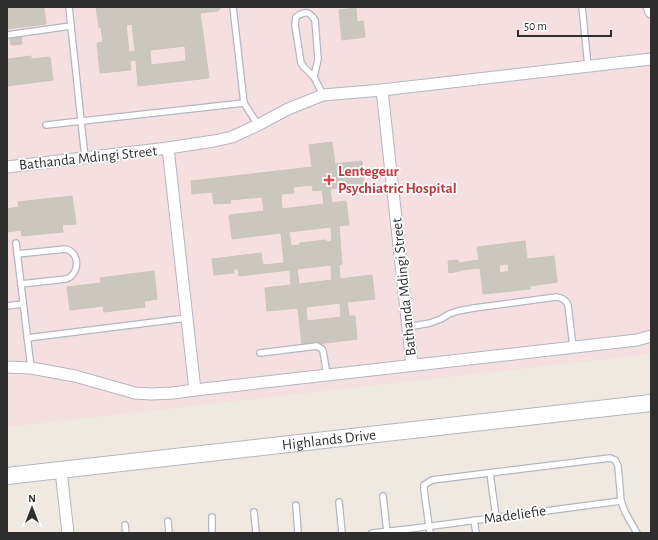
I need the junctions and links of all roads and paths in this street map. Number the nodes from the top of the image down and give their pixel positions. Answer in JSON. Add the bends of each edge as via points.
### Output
{"nodes":[{"id":1,"x":69,"y":7,"type":"edge"},
{"id":2,"x":233,"y":7,"type":"edge"},
{"id":3,"x":582,"y":7,"type":"edge"},
{"id":4,"x":649,"y":7,"type":"edge"},
{"id":5,"x":651,"y":12,"type":"edge"},
{"id":6,"x":71,"y":26,"type":"junction"},
{"id":7,"x":7,"y":35,"type":"edge"},
{"id":8,"x":651,"y":59,"type":"edge"},
{"id":9,"x":588,"y":66,"type":"junction"},
{"id":10,"x":314,"y":77,"type":"junction"},
{"id":11,"x":382,"y":90,"type":"junction"},
{"id":12,"x":323,"y":95,"type":"junction"},
{"id":13,"x":244,"y":103,"type":"junction"},
{"id":14,"x":81,"y":121,"type":"junction"},
{"id":15,"x":46,"y":125,"type":"dead end"},
{"id":16,"x":258,"y":125,"type":"junction"},
{"id":17,"x":168,"y":148,"type":"junction"},
{"id":18,"x":85,"y":158,"type":"junction"},
{"id":19,"x":7,"y":167,"type":"edge"},
{"id":20,"x":16,"y":243,"type":"dead end"},
{"id":21,"x":17,"y":254,"type":"junction"},
{"id":22,"x":21,"y":284,"type":"junction"},
{"id":23,"x":23,"y":304,"type":"junction"},
{"id":24,"x":7,"y":306,"type":"edge"},
{"id":25,"x":187,"y":318,"type":"junction"},
{"id":26,"x":408,"y":327,"type":"junction"},
{"id":27,"x":651,"y":336,"type":"edge"},
{"id":28,"x":27,"y":338,"type":"junction"},
{"id":29,"x":573,"y":347,"type":"junction"},
{"id":30,"x":260,"y":353,"type":"dead end"},
{"id":31,"x":412,"y":365,"type":"junction"},
{"id":32,"x":7,"y":367,"type":"edge"},
{"id":33,"x":31,"y":368,"type":"junction"},
{"id":34,"x":327,"y":375,"type":"junction"},
{"id":35,"x":195,"y":390,"type":"junction"},
{"id":36,"x":651,"y":403,"type":"edge"},
{"id":37,"x":61,"y":471,"type":"junction"},
{"id":38,"x":490,"y":473,"type":"junction"},
{"id":39,"x":7,"y":476,"type":"edge"},
{"id":40,"x":383,"y":496,"type":"dead end"},
{"id":41,"x":621,"y":500,"type":"junction"},
{"id":42,"x":339,"y":502,"type":"dead end"},
{"id":43,"x":296,"y":506,"type":"dead end"},
{"id":44,"x":254,"y":512,"type":"dead end"},
{"id":45,"x":212,"y":517,"type":"dead end"},
{"id":46,"x":496,"y":518,"type":"junction"},
{"id":47,"x":474,"y":520,"type":"junction"},
{"id":48,"x":168,"y":521,"type":"dead end"},
{"id":49,"x":125,"y":525,"type":"dead end"},
{"id":50,"x":429,"y":526,"type":"junction"},
{"id":51,"x":387,"y":532,"type":"junction"},
{"id":52,"x":68,"y":533,"type":"edge"},
{"id":53,"x":126,"y":533,"type":"edge"},
{"id":54,"x":169,"y":533,"type":"edge"},
{"id":55,"x":212,"y":533,"type":"edge"},
{"id":56,"x":256,"y":533,"type":"edge"},
{"id":57,"x":298,"y":533,"type":"edge"},
{"id":58,"x":342,"y":533,"type":"edge"},
{"id":59,"x":372,"y":533,"type":"edge"},
{"id":60,"x":430,"y":533,"type":"edge"},
{"id":61,"x":476,"y":533,"type":"edge"},
{"id":62,"x":637,"y":533,"type":"edge"}],
"edges":[{"from":1,"to":6,"type":"lane"},
{"from":2,"to":13,"type":"lane"},
{"from":3,"to":9,"type":"lane"},
{"from":4,"to":5,"type":"street"},
{"from":6,"to":7,"type":"lane"},
{"from":6,"to":14,"type":"lane"},
{"from":8,"to":9,"type":"street","name":"Bathanda Mdingi Street"},
{"from":9,"to":11,"type":"street","name":"Bathanda Mdingi Street"},
{"from":10,"to":10,"type":"lane","via":[[304,67],[300,57],[294,25],[296,17],[302,13],[308,13],[315,20],[318,59]]},
{"from":10,"to":12,"type":"lane"},
{"from":11,"to":12,"type":"street","name":"Bathanda Mdingi Street"},
{"from":11,"to":26,"type":"street","name":"Bathanda Mdingi Street"},
{"from":12,"to":16,"type":"street","name":"Bathanda Mdingi Street"},
{"from":13,"to":14,"type":"lane"},
{"from":13,"to":16,"type":"lane"},
{"from":14,"to":15,"type":"lane"},
{"from":14,"to":18,"type":"lane"},
{"from":16,"to":17,"type":"street","name":"Bathanda Mdingi Street","via":[[232,137]]},
{"from":17,"to":18,"type":"street","name":"Bathanda Mdingi Street"},
{"from":17,"to":25,"type":"street","name":"Bathanda Mdingi Street"},
{"from":18,"to":19,"type":"street","name":"Bathanda Mdingi Street"},
{"from":20,"to":21,"type":"lane"},
{"from":21,"to":22,"type":"lane"},
{"from":21,"to":22,"type":"lane","via":[[66,249],[73,252],[75,257],[76,270],[69,278]]},
{"from":22,"to":23,"type":"lane"},
{"from":23,"to":24,"type":"lane"},
{"from":23,"to":28,"type":"lane"},
{"from":25,"to":28,"type":"lane"},
{"from":25,"to":35,"type":"street","name":"Bathanda Mdingi Street"},
{"from":26,"to":29,"type":"lane","via":[[430,324],[458,311],[556,297],[563,298],[568,305]]},
{"from":26,"to":31,"type":"street","name":"Bathanda Mdingi Street"},
{"from":27,"to":29,"type":"street","name":"Bathanda Mdingi Street","via":[[637,340]]},
{"from":28,"to":33,"type":"lane"},
{"from":29,"to":31,"type":"street","name":"Bathanda Mdingi Street"},
{"from":30,"to":34,"type":"lane","via":[[317,346],[323,351]]},
{"from":31,"to":34,"type":"street","name":"Bathanda Mdingi Street"},
{"from":32,"to":33,"type":"street","name":"Bathanda Mdingi Street"},
{"from":33,"to":35,"type":"street","name":"Bathanda Mdingi Street","via":[[75,376],[135,393],[166,394]]},
{"from":34,"to":35,"type":"street","name":"Bathanda Mdingi Street"},
{"from":36,"to":37,"type":"main road","name":"Highlands Drive"},
{"from":37,"to":39,"type":"main road","name":"Highlands Drive"},
{"from":37,"to":52,"type":"street"},
{"from":38,"to":41,"type":"lane","via":[[610,458],[615,460],[618,466]]},
{"from":38,"to":46,"type":"lane"},
{"from":38,"to":50,"type":"lane","via":[[432,480],[424,485]]},
{"from":40,"to":51,"type":"lane"},
{"from":41,"to":46,"type":"lane","name":"Madeliefie"},
{"from":41,"to":62,"type":"lane"},
{"from":42,"to":58,"type":"lane"},
{"from":43,"to":57,"type":"lane"},
{"from":44,"to":56,"type":"lane"},
{"from":45,"to":55,"type":"lane"},
{"from":46,"to":47,"type":"lane","name":"Madeliefie"},
{"from":47,"to":50,"type":"lane","name":"Madeliefie"},
{"from":47,"to":61,"type":"lane"},
{"from":48,"to":54,"type":"lane"},
{"from":49,"to":53,"type":"lane"},
{"from":50,"to":51,"type":"lane","name":"Madeliefie"},
{"from":50,"to":60,"type":"lane"},
{"from":51,"to":59,"type":"lane","name":"Madeliefie"}]}
